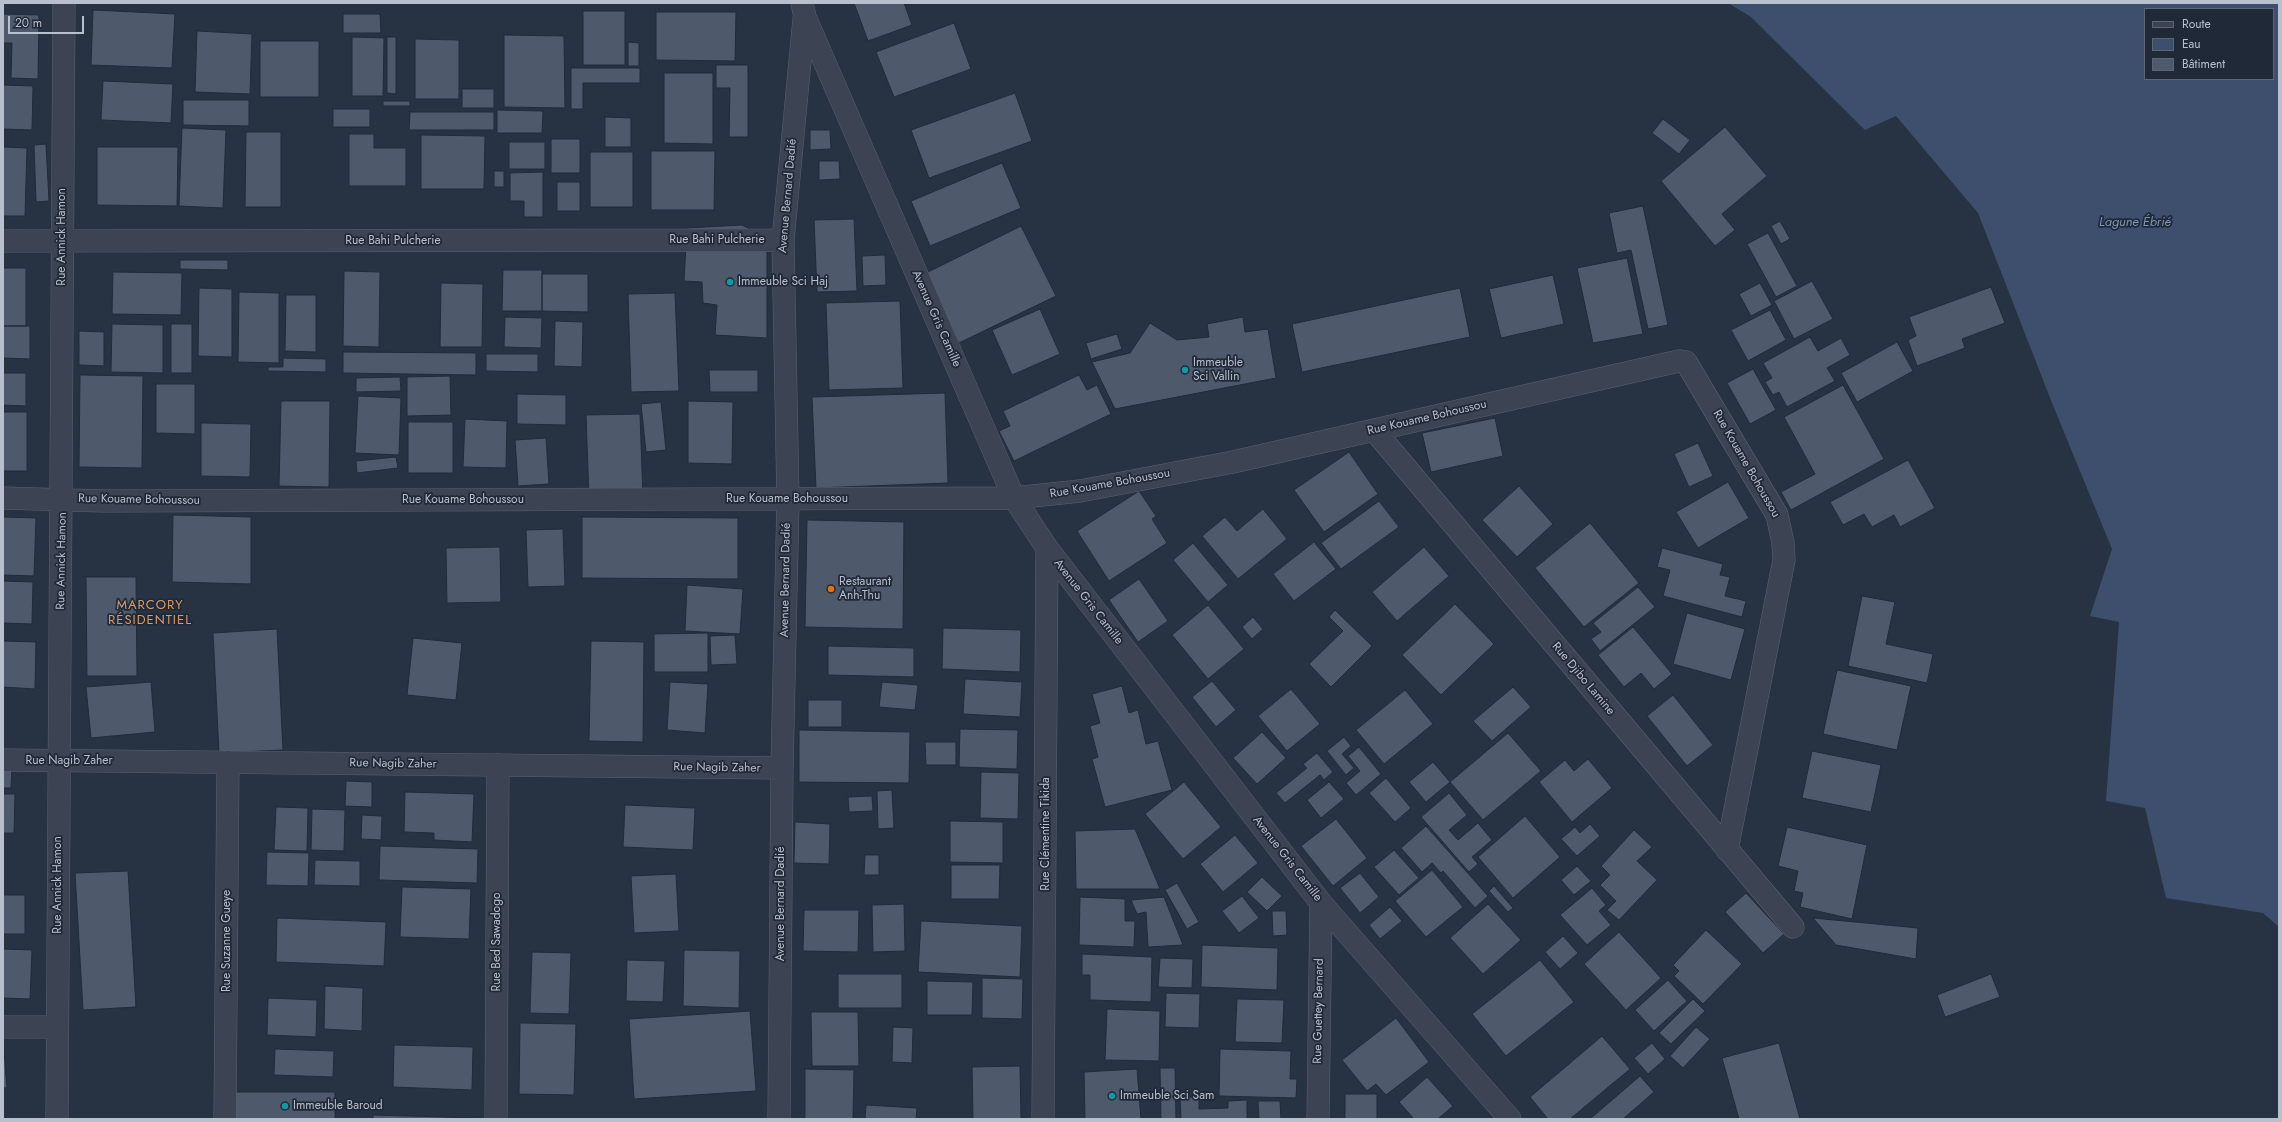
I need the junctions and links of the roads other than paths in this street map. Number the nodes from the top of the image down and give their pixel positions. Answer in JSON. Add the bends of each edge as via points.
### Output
{"nodes":[{"id":1,"x":64,"y":3,"type":"edge"},
{"id":2,"x":803,"y":10,"type":"edge"},
{"id":3,"x":783,"y":240,"type":"junction"},
{"id":4,"x":3,"y":241,"type":"edge"},
{"id":5,"x":62,"y":242,"type":"junction"},
{"id":6,"x":1374,"y":430,"type":"junction"},
{"id":7,"x":3,"y":498,"type":"edge"},
{"id":8,"x":1014,"y":498,"type":"junction"},
{"id":9,"x":62,"y":499,"type":"junction"},
{"id":10,"x":788,"y":500,"type":"junction"},
{"id":11,"x":1047,"y":548,"type":"junction"},
{"id":12,"x":3,"y":760,"type":"edge"},
{"id":13,"x":59,"y":760,"type":"junction"},
{"id":14,"x":228,"y":762,"type":"junction"},
{"id":15,"x":498,"y":765,"type":"junction"},
{"id":16,"x":782,"y":768,"type":"junction"},
{"id":17,"x":1727,"y":850,"type":"junction"},
{"id":18,"x":1321,"y":903,"type":"junction"},
{"id":19,"x":1793,"y":927,"type":"dead end"},
{"id":20,"x":3,"y":1027,"type":"edge"},
{"id":21,"x":57,"y":1027,"type":"junction"},
{"id":22,"x":57,"y":1119,"type":"edge"},
{"id":23,"x":225,"y":1119,"type":"edge"},
{"id":24,"x":496,"y":1119,"type":"edge"},
{"id":25,"x":779,"y":1119,"type":"edge"},
{"id":26,"x":1043,"y":1119,"type":"edge"},
{"id":27,"x":1318,"y":1119,"type":"edge"},
{"id":28,"x":1510,"y":1119,"type":"edge"}],
"edges":[{"from":1,"to":5,"type":"street","name":"Rue Annick Hamon"},
{"from":2,"to":3,"type":"street","name":"Avenue Bernard Dadié"},
{"from":2,"to":8,"type":"street","name":"Avenue Gris Camille"},
{"from":3,"to":5,"type":"street","name":"Rue Bahi Pulcherie"},
{"from":3,"to":10,"type":"street","name":"Avenue Bernard Dadié"},
{"from":4,"to":5,"type":"street","name":"Rue Bahi Pulcherie"},
{"from":5,"to":9,"type":"street","name":"Rue Annick Hamon"},
{"from":6,"to":8,"type":"street","name":"Rue Kouame Bohoussou","via":[[1233,462],[1080,491]]},
{"from":6,"to":17,"type":"street","name":"Rue Djibo Lamine"},
{"from":6,"to":17,"type":"street","name":"Rue Kouame Bohoussou","via":[[1679,361],[1686,362],[1777,515],[1783,543],[1784,560]]},
{"from":7,"to":9,"type":"street","name":"Rue Kouame Bohoussou"},
{"from":8,"to":10,"type":"street","name":"Rue Kouame Bohoussou"},
{"from":8,"to":11,"type":"street","name":"Avenue Gris Camille"},
{"from":9,"to":10,"type":"street","name":"Rue Kouame Bohoussou"},
{"from":9,"to":13,"type":"street","name":"Rue Annick Hamon"},
{"from":10,"to":16,"type":"street","name":"Avenue Bernard Dadié"},
{"from":11,"to":18,"type":"street","name":"Avenue Gris Camille"},
{"from":11,"to":26,"type":"street","name":"Rue Clémentine Tikida"},
{"from":12,"to":13,"type":"street","name":"Rue Nagib Zaher"},
{"from":13,"to":14,"type":"street","name":"Rue Nagib Zaher"},
{"from":13,"to":21,"type":"street","name":"Rue Annick Hamon"},
{"from":14,"to":15,"type":"street","name":"Rue Nagib Zaher"},
{"from":14,"to":23,"type":"street","name":"Rue Suzanne Gueye"},
{"from":15,"to":16,"type":"street","name":"Rue Nagib Zaher"},
{"from":15,"to":24,"type":"street","name":"Rue Bed Sawadogo"},
{"from":16,"to":25,"type":"street","name":"Avenue Bernard Dadié"},
{"from":17,"to":19,"type":"street","name":"Rue Djibo Lamine"},
{"from":18,"to":27,"type":"street","name":"Rue Guettey Bernard"},
{"from":18,"to":28,"type":"street","name":"Avenue Gris Camille"},
{"from":20,"to":21,"type":"street"},
{"from":21,"to":22,"type":"street","name":"Rue Annick Hamon"}]}
